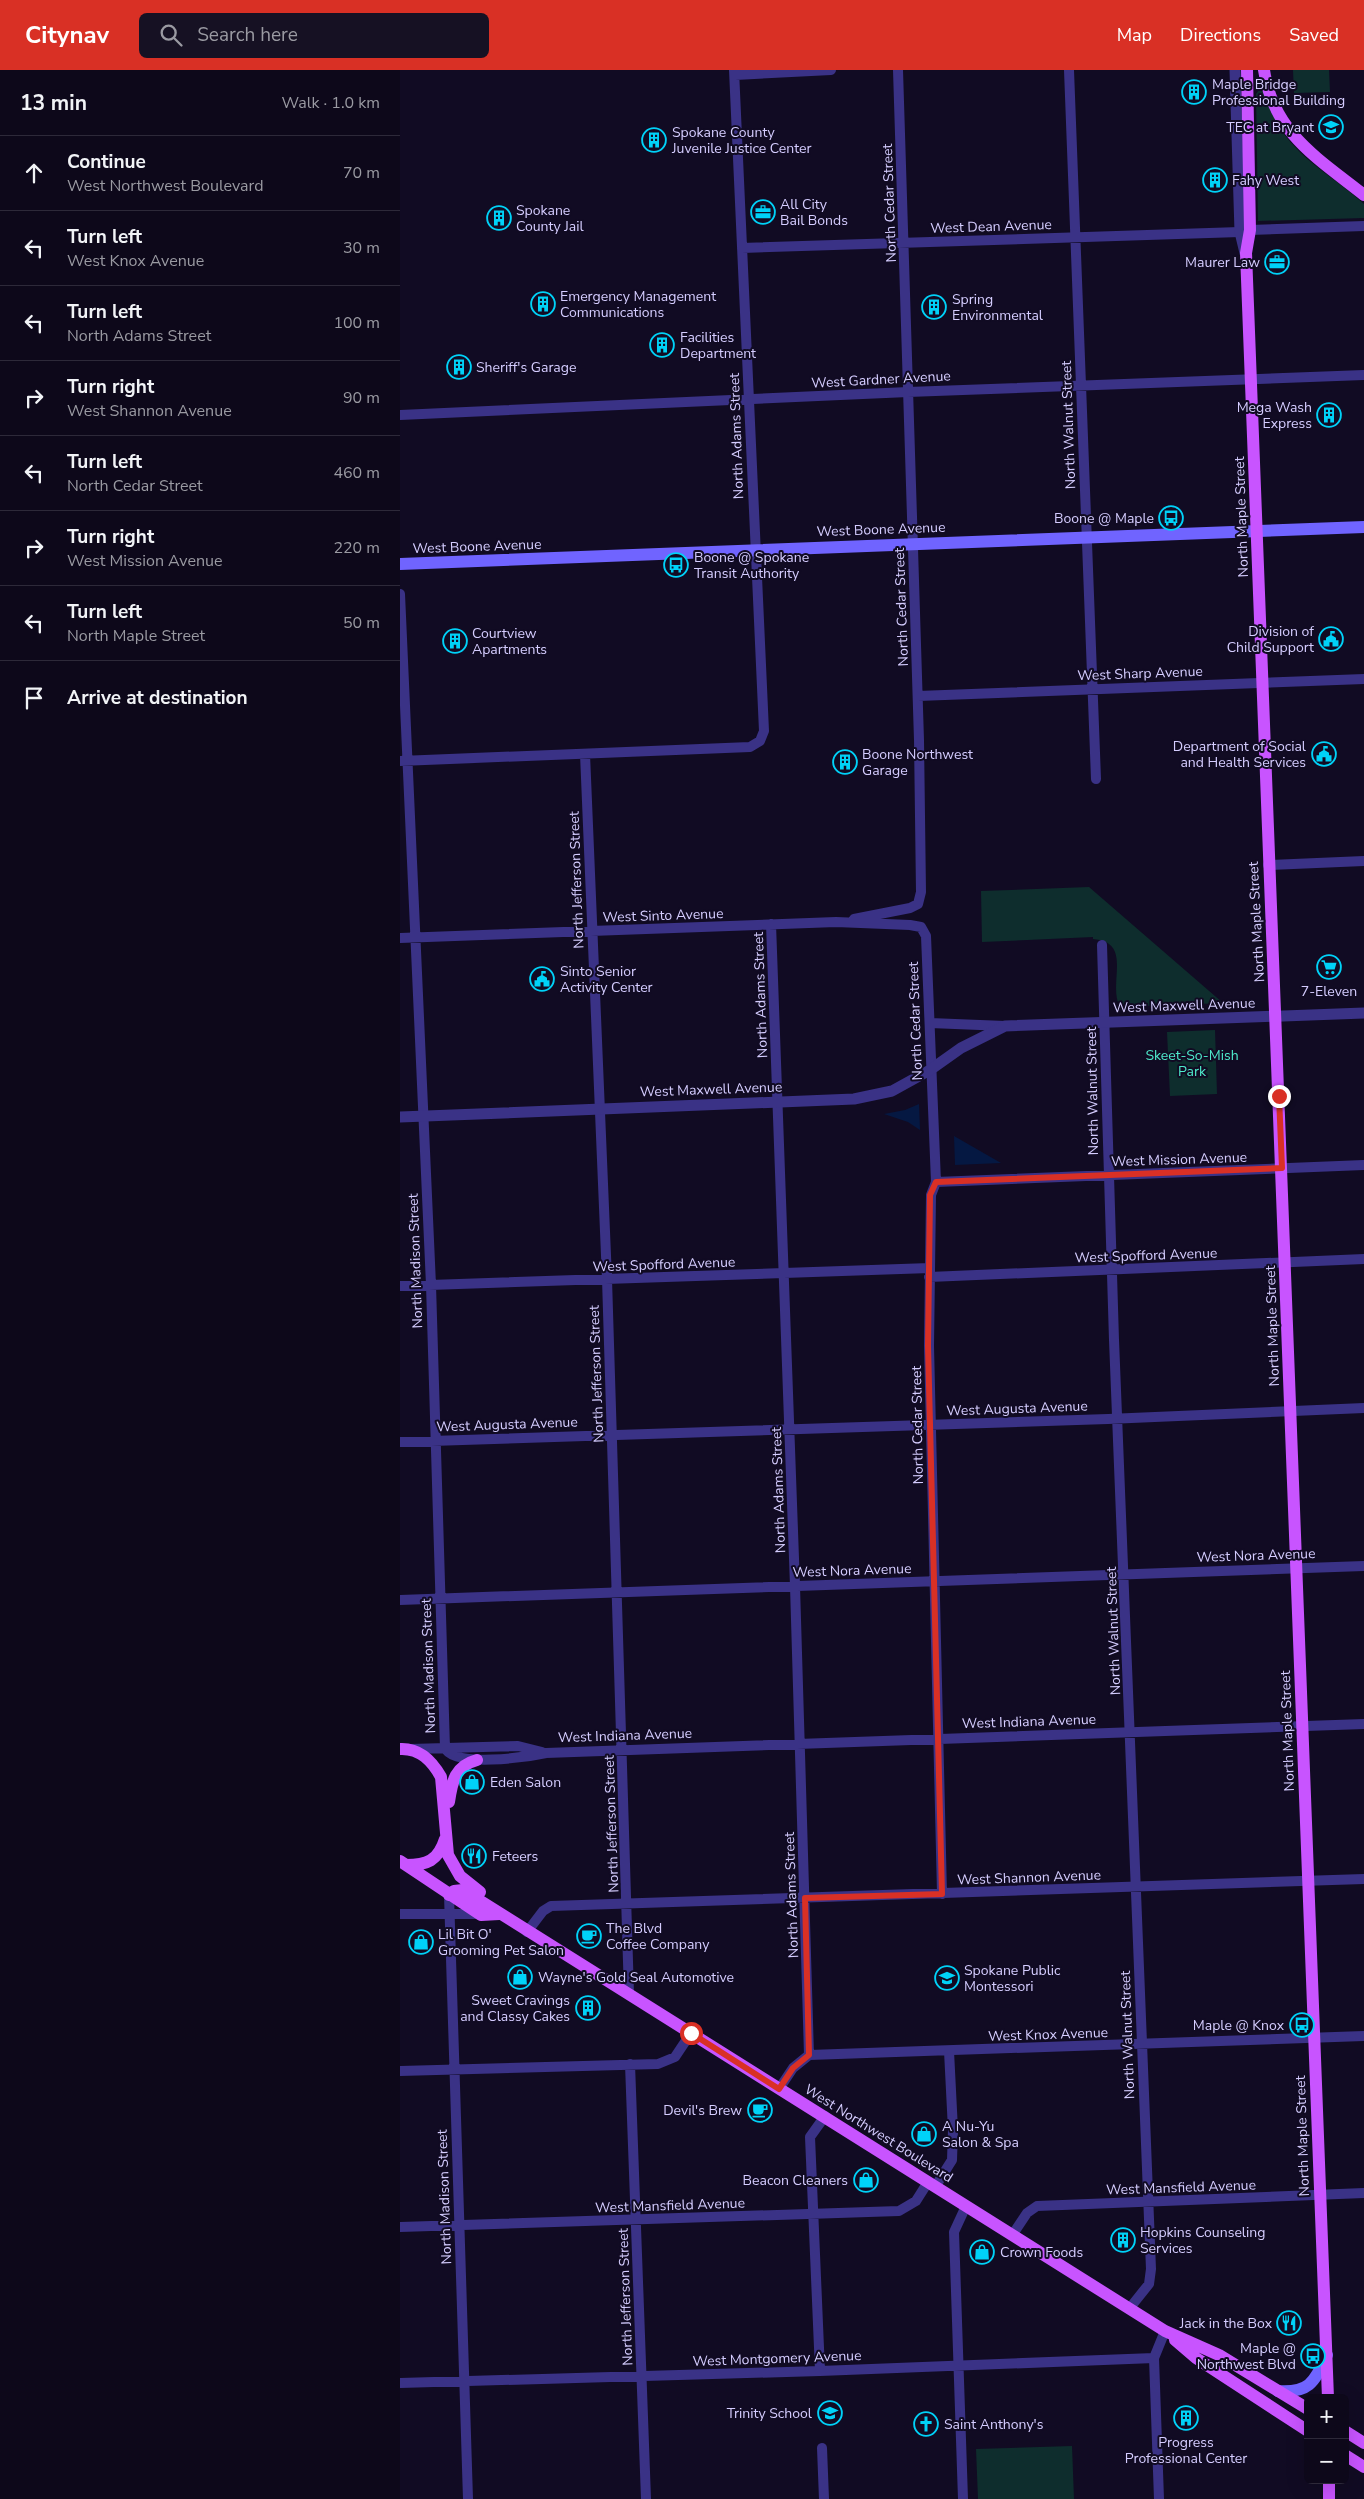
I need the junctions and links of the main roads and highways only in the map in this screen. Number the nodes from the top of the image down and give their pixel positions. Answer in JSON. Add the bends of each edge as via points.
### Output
{"nodes":[{"id":1,"x":1247,"y":70,"type":"edge"},
{"id":2,"x":1264,"y":70,"type":"edge"},
{"id":3,"x":1364,"y":195,"type":"edge"},
{"id":4,"x":1364,"y":527,"type":"edge"},
{"id":5,"x":1256,"y":531,"type":"junction"},
{"id":6,"x":400,"y":564,"type":"edge"},
{"id":7,"x":404,"y":1749,"type":"edge"},
{"id":8,"x":477,"y":1760,"type":"road end"},
{"id":9,"x":446,"y":1817,"type":"junction"},
{"id":10,"x":446,"y":1833,"type":"junction"},
{"id":11,"x":403,"y":1863,"type":"edge"},
{"id":12,"x":449,"y":1894,"type":"junction"},
{"id":13,"x":499,"y":1914,"type":"junction"},
{"id":14,"x":1165,"y":2331,"type":"junction"},
{"id":15,"x":1327,"y":2356,"type":"junction"},
{"id":16,"x":1278,"y":2390,"type":"junction"},
{"id":17,"x":1328,"y":2394,"type":"edge"},
{"id":18,"x":1304,"y":2406,"type":"edge"},
{"id":19,"x":1304,"y":2428,"type":"edge"},
{"id":20,"x":1349,"y":2434,"type":"edge"},
{"id":21,"x":1364,"y":2443,"type":"edge"},
{"id":22,"x":1349,"y":2458,"type":"edge"},
{"id":23,"x":1364,"y":2467,"type":"edge"},
{"id":24,"x":1329,"y":2484,"type":"edge"},
{"id":25,"x":1329,"y":2499,"type":"edge"}],
"edges":[{"from":1,"to":5,"type":"main road","name":"North Maple Street","via":[[1245,231]]},
{"from":2,"to":3,"type":"main road","via":[[1274,102],[1295,138],[1322,164]]},
{"from":4,"to":5,"type":"main road","name":"West Boone Avenue"},
{"from":5,"to":6,"type":"main road","name":"West Boone Avenue"},
{"from":5,"to":15,"type":"main road","name":"North Maple Street"},
{"from":7,"to":9,"type":"main road","name":"West Northwest Boulevard","via":[[426,1757],[442,1777]]},
{"from":8,"to":9,"type":"main road","via":[[456,1772]]},
{"from":9,"to":10,"type":"main road","name":"West Northwest Boulevard"},
{"from":10,"to":11,"type":"main road","via":[[440,1852],[433,1860],[419,1865]]},
{"from":10,"to":13,"type":"main road","name":"West Northwest Boulevard","via":[[448,1855],[455,1869],[465,1881],[489,1898]]},
{"from":11,"to":12,"type":"main road"},
{"from":12,"to":13,"type":"main road","via":[[481,1914]]},
{"from":12,"to":13,"type":"main road","via":[[463,1890]]},
{"from":13,"to":14,"type":"main road","name":"West Northwest Boulevard"},
{"from":14,"to":16,"type":"main road","via":[[1219,2355]]},
{"from":14,"to":19,"type":"main road","via":[[1196,2358]]},
{"from":15,"to":16,"type":"main road","via":[[1310,2385],[1295,2391]]},
{"from":15,"to":17,"type":"main road","name":"North Maple Street"},
{"from":16,"to":18,"type":"main road"},
{"from":20,"to":21,"type":"main road"},
{"from":22,"to":23,"type":"main road"},
{"from":24,"to":25,"type":"main road"}]}
